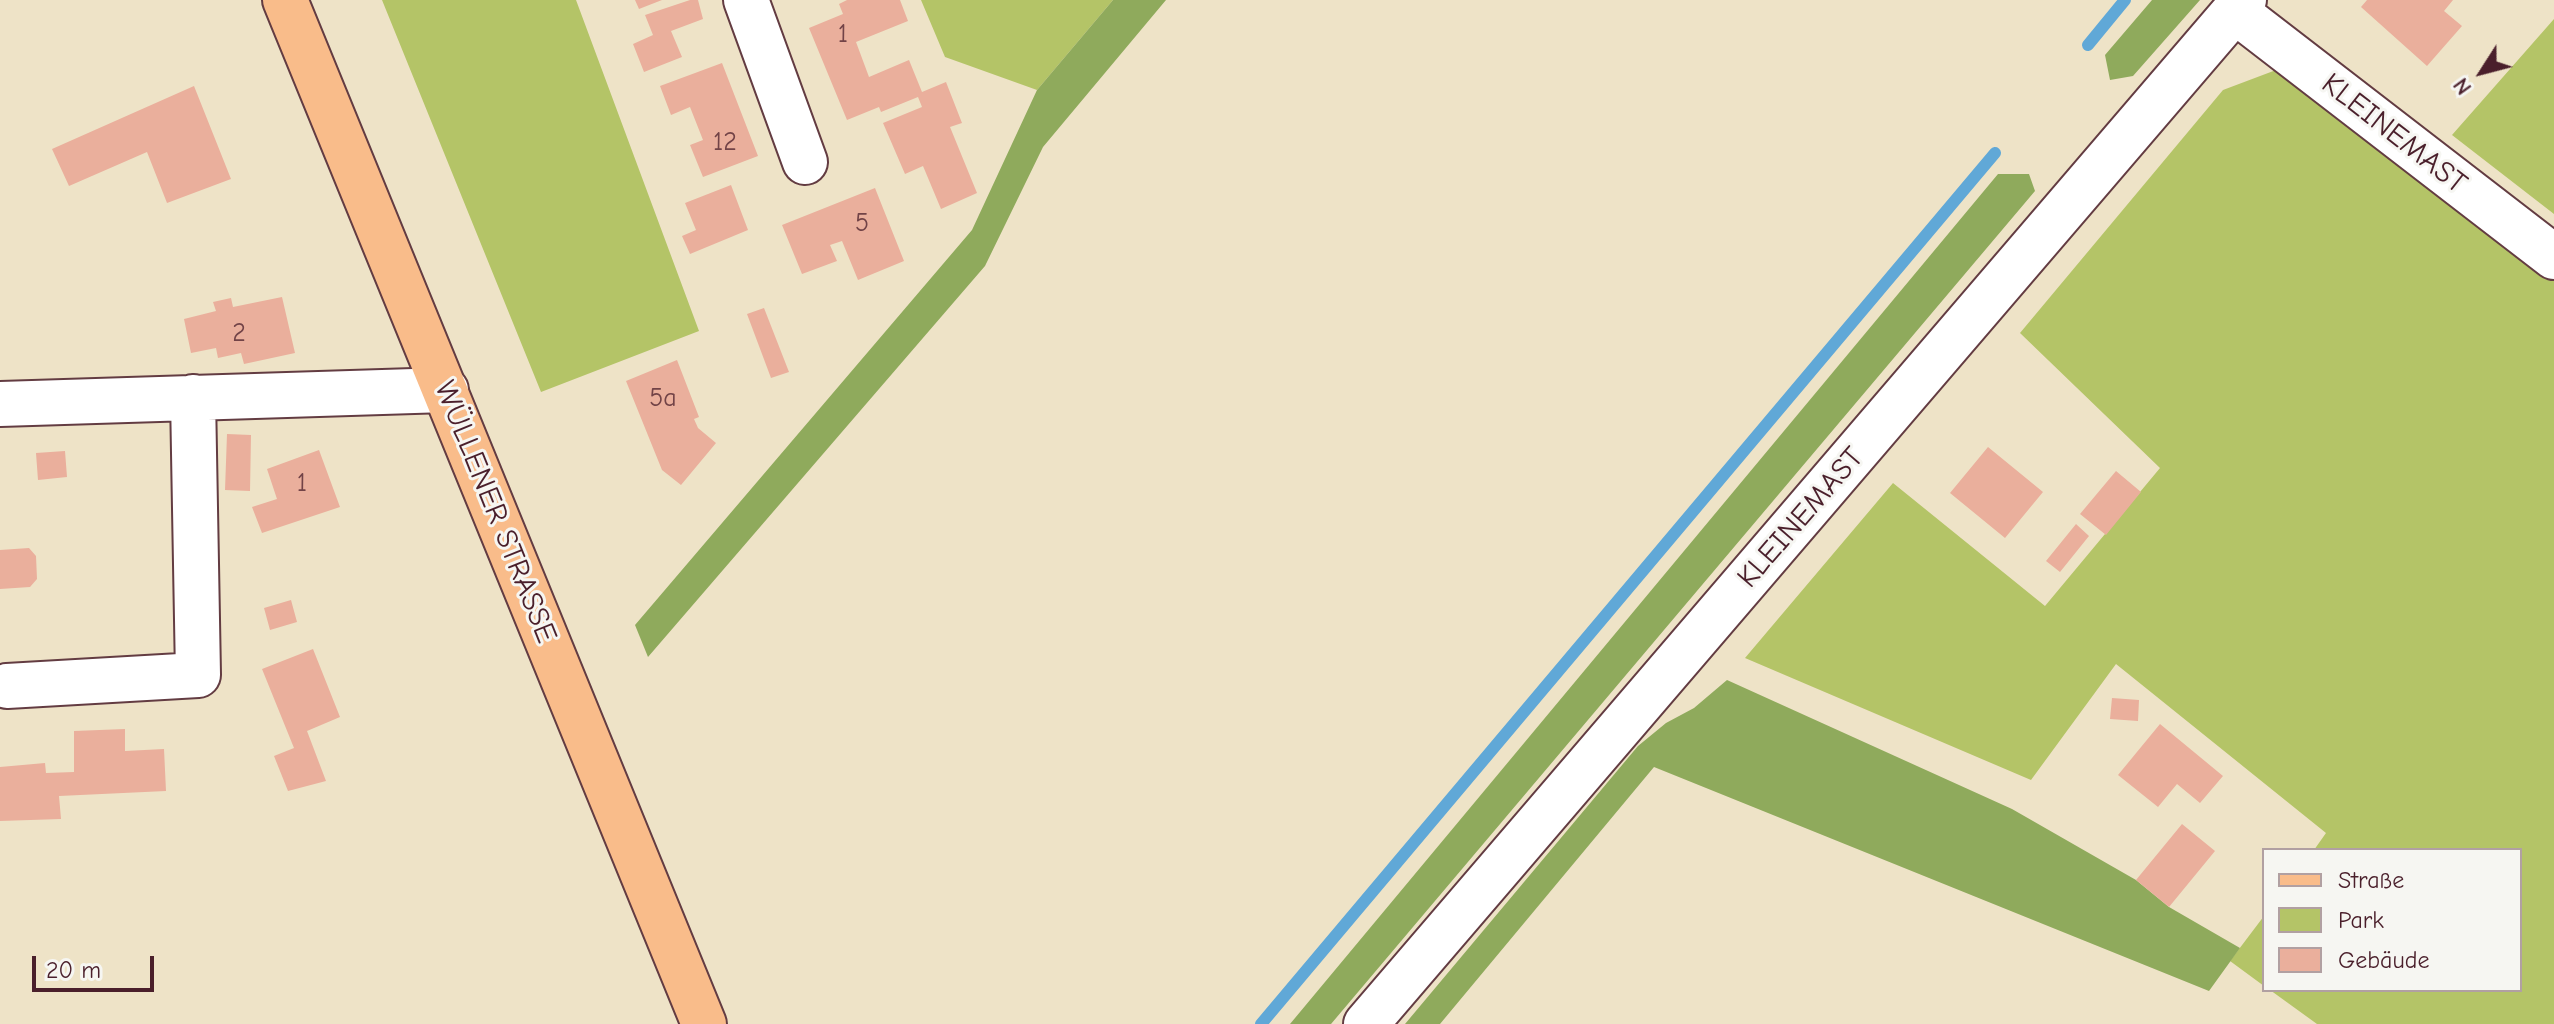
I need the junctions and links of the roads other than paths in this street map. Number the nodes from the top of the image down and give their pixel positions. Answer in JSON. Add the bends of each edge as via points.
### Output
{"nodes":[{"id":1,"x":285,"y":0,"type":"edge"},
{"id":2,"x":746,"y":0,"type":"edge"},
{"id":3,"x":2239,"y":6,"type":"edge"},
{"id":4,"x":805,"y":162,"type":"dead end"},
{"id":5,"x":2554,"y":257,"type":"edge"},
{"id":6,"x":446,"y":390,"type":"junction"},
{"id":7,"x":193,"y":397,"type":"junction"},
{"id":8,"x":0,"y":404,"type":"edge"},
{"id":9,"x":7,"y":686,"type":"dead end"},
{"id":10,"x":704,"y":1024,"type":"edge"},
{"id":11,"x":1366,"y":1024,"type":"edge"}],
"edges":[{"from":1,"to":6,"type":"main road","name":"WÜLLENER STRASSE"},
{"from":2,"to":4,"type":"street"},
{"from":3,"to":5,"type":"street","name":"KLEINEMAST"},
{"from":3,"to":11,"type":"street","name":"KLEINEMAST"},
{"from":6,"to":7,"type":"street"},
{"from":6,"to":10,"type":"main road","name":"WÜLLENER STRASSE"},
{"from":7,"to":8,"type":"street"},
{"from":7,"to":9,"type":"street","via":[[198,675]]}]}
